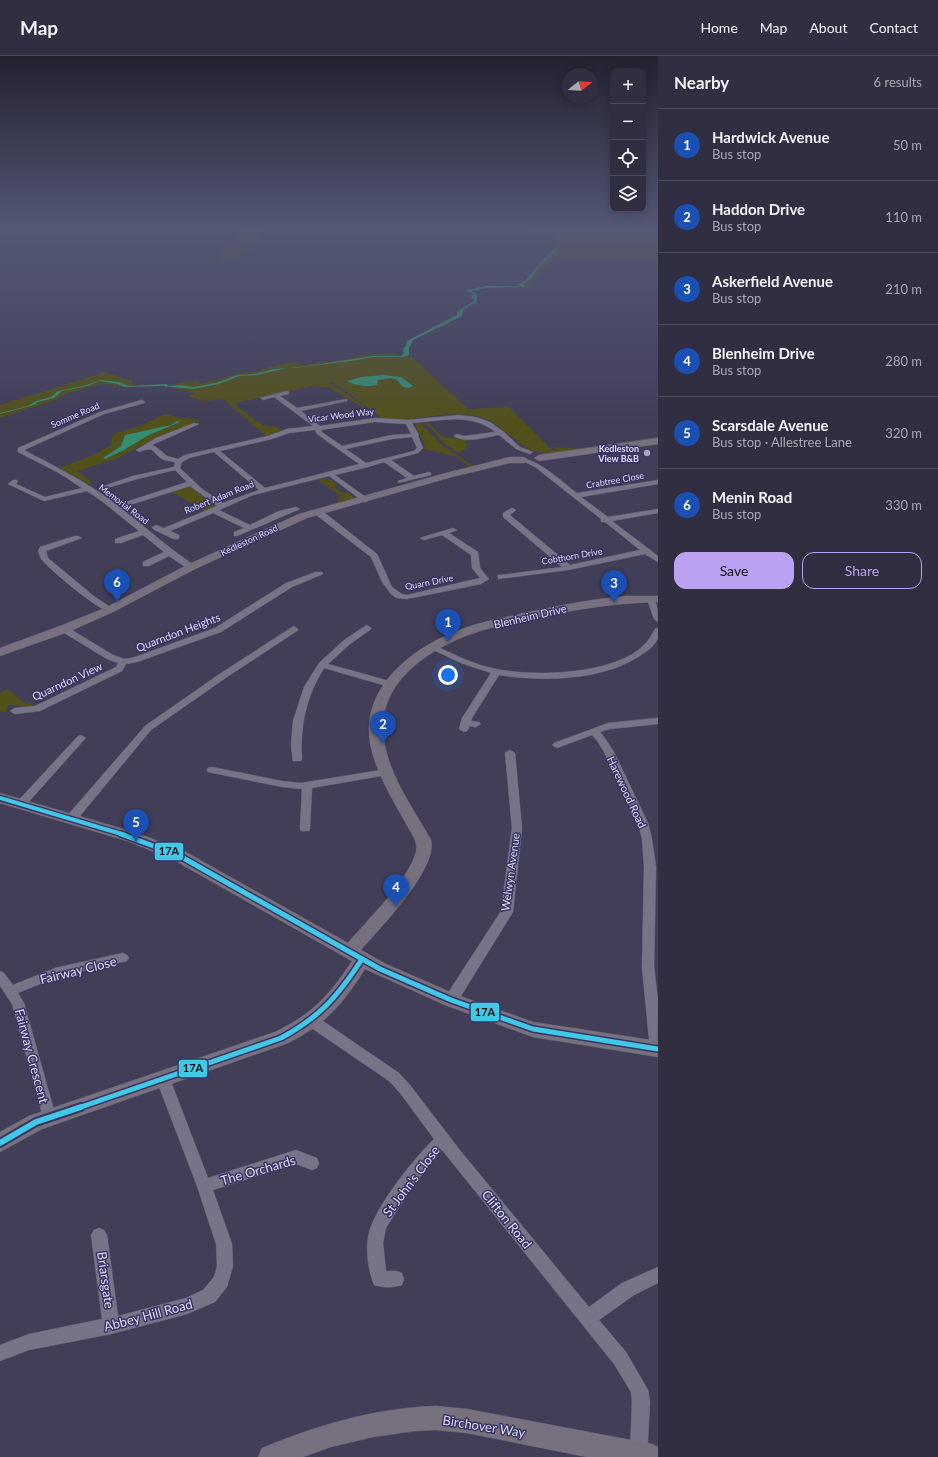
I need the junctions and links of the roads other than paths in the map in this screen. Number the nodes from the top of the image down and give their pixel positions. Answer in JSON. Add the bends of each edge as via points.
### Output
{"nodes":[{"id":1,"x":287,"y":393,"type":"dead end"},
{"id":2,"x":276,"y":396,"type":"junction"},
{"id":3,"x":263,"y":398,"type":"dead end"},
{"id":4,"x":345,"y":400,"type":"dead end"},
{"id":5,"x":142,"y":402,"type":"dead end"},
{"id":6,"x":297,"y":410,"type":"junction"},
{"id":7,"x":408,"y":422,"type":"junction"},
{"id":8,"x":192,"y":427,"type":"dead end"},
{"id":9,"x":318,"y":428,"type":"junction"},
{"id":10,"x":502,"y":433,"type":"junction"},
{"id":11,"x":416,"y":435,"type":"junction"},
{"id":12,"x":457,"y":436,"type":"dead end"},
{"id":13,"x":658,"y":441,"type":"edge"},
{"id":14,"x":146,"y":446,"type":"junction"},
{"id":15,"x":341,"y":448,"type":"junction"},
{"id":16,"x":138,"y":450,"type":"dead end"},
{"id":17,"x":215,"y":450,"type":"junction"},
{"id":18,"x":20,"y":451,"type":"joint"},
{"id":19,"x":527,"y":457,"type":"junction"},
{"id":20,"x":387,"y":461,"type":"junction"},
{"id":21,"x":178,"y":465,"type":"junction"},
{"id":22,"x":366,"y":466,"type":"junction"},
{"id":23,"x":330,"y":474,"type":"junction"},
{"id":24,"x":429,"y":474,"type":"dead end"},
{"id":25,"x":412,"y":478,"type":"junction"},
{"id":26,"x":400,"y":482,"type":"dead end"},
{"id":27,"x":658,"y":482,"type":"edge"},
{"id":28,"x":192,"y":483,"type":"junction"},
{"id":29,"x":4,"y":485,"type":"dead end"},
{"id":30,"x":104,"y":487,"type":"dead end"},
{"id":31,"x":87,"y":489,"type":"junction"},
{"id":32,"x":263,"y":490,"type":"junction"},
{"id":33,"x":574,"y":496,"type":"junction"},
{"id":34,"x":364,"y":500,"type":"junction"},
{"id":35,"x":127,"y":503,"type":"dead end"},
{"id":36,"x":223,"y":506,"type":"junction"},
{"id":37,"x":278,"y":506,"type":"dead end"},
{"id":38,"x":296,"y":509,"type":"dead end"},
{"id":39,"x":213,"y":510,"type":"junction"},
{"id":40,"x":658,"y":511,"type":"edge"},
{"id":41,"x":286,"y":512,"type":"junction"},
{"id":42,"x":318,"y":512,"type":"junction"},
{"id":43,"x":497,"y":516,"type":"dead end"},
{"id":44,"x":604,"y":520,"type":"junction"},
{"id":45,"x":156,"y":527,"type":"dead end"},
{"id":46,"x":249,"y":528,"type":"junction"},
{"id":47,"x":453,"y":530,"type":"dead end"},
{"id":48,"x":164,"y":531,"type":"junction"},
{"id":49,"x":144,"y":532,"type":"junction"},
{"id":50,"x":444,"y":533,"type":"junction"},
{"id":51,"x":237,"y":534,"type":"dead end"},
{"id":52,"x":78,"y":538,"type":"dead end"},
{"id":53,"x":176,"y":538,"type":"dead end"},
{"id":54,"x":424,"y":538,"type":"dead end"},
{"id":55,"x":118,"y":541,"type":"dead end"},
{"id":56,"x":646,"y":551,"type":"junction"},
{"id":57,"x":170,"y":553,"type":"junction"},
{"id":58,"x":54,"y":557,"type":"dead end"},
{"id":59,"x":45,"y":559,"type":"junction"},
{"id":60,"x":658,"y":560,"type":"edge"},
{"id":61,"x":146,"y":564,"type":"dead end"},
{"id":62,"x":191,"y":567,"type":"junction"},
{"id":63,"x":568,"y":568,"type":"junction"},
{"id":64,"x":319,"y":574,"type":"dead end"},
{"id":65,"x":501,"y":577,"type":"dead end"},
{"id":66,"x":296,"y":582,"type":"junction"},
{"id":67,"x":303,"y":588,"type":"dead end"},
{"id":68,"x":654,"y":599,"type":"edge"},
{"id":69,"x":109,"y":610,"type":"junction"},
{"id":70,"x":658,"y":619,"type":"edge"},
{"id":71,"x":367,"y":628,"type":"dead end"},
{"id":72,"x":64,"y":629,"type":"junction"},
{"id":73,"x":294,"y":629,"type":"dead end"},
{"id":74,"x":658,"y":631,"type":"edge"},
{"id":75,"x":433,"y":648,"type":"junction"},
{"id":76,"x":0,"y":652,"type":"edge"},
{"id":77,"x":123,"y":662,"type":"junction"},
{"id":78,"x":322,"y":665,"type":"junction"},
{"id":79,"x":496,"y":672,"type":"junction"},
{"id":80,"x":390,"y":684,"type":"junction"},
{"id":81,"x":15,"y":711,"type":"dead end"},
{"id":82,"x":658,"y":721,"type":"edge"},
{"id":83,"x":476,"y":724,"type":"dead end"},
{"id":84,"x":593,"y":731,"type":"junction"},
{"id":85,"x":81,"y":738,"type":"dead end"},
{"id":86,"x":557,"y":745,"type":"dead end"},
{"id":87,"x":510,"y":753,"type":"dead end"},
{"id":88,"x":297,"y":759,"type":"dead end"},
{"id":89,"x":387,"y":772,"type":"junction"},
{"id":90,"x":215,"y":773,"type":"dead end"},
{"id":91,"x":307,"y":785,"type":"junction"},
{"id":92,"x":0,"y":798,"type":"edge"},
{"id":93,"x":21,"y":804,"type":"junction"},
{"id":94,"x":71,"y":818,"type":"junction"},
{"id":95,"x":305,"y":828,"type":"dead end"},
{"id":96,"x":356,"y":955,"type":"junction"},
{"id":97,"x":123,"y":958,"type":"dead end"},
{"id":98,"x":0,"y":976,"type":"edge"},
{"id":99,"x":11,"y":991,"type":"junction"},
{"id":100,"x":451,"y":1000,"type":"junction"},
{"id":101,"x":312,"y":1021,"type":"junction"},
{"id":102,"x":658,"y":1049,"type":"edge"},
{"id":103,"x":163,"y":1079,"type":"junction"},
{"id":104,"x":49,"y":1117,"type":"junction"},
{"id":105,"x":444,"y":1140,"type":"junction"},
{"id":106,"x":0,"y":1143,"type":"edge"},
{"id":107,"x":312,"y":1163,"type":"dead end"},
{"id":108,"x":204,"y":1186,"type":"junction"},
{"id":109,"x":99,"y":1235,"type":"dead end"},
{"id":110,"x":658,"y":1275,"type":"edge"},
{"id":111,"x":396,"y":1279,"type":"dead end"},
{"id":112,"x":588,"y":1318,"type":"junction"},
{"id":113,"x":111,"y":1326,"type":"junction"},
{"id":114,"x":0,"y":1353,"type":"edge"},
{"id":115,"x":645,"y":1456,"type":"edge"},
{"id":116,"x":271,"y":1457,"type":"edge"}],
"edges":[{"from":1,"to":2,"type":"street"},
{"from":2,"to":3,"type":"street"},
{"from":2,"to":6,"type":"street"},
{"from":4,"to":6,"type":"street"},
{"from":5,"to":18,"type":"street","name":"Somme Road","via":[[102,413],[21,448]]},
{"from":6,"to":9,"type":"street"},
{"from":7,"to":9,"type":"street","name":"Vicar Wood Way","via":[[375,420]]},
{"from":7,"to":10,"type":"street","name":"Vicar Wood Way","via":[[468,417],[488,423]]},
{"from":7,"to":11,"type":"street"},
{"from":8,"to":14,"type":"street"},
{"from":9,"to":15,"type":"street","via":[[319,433]]},
{"from":9,"to":17,"type":"street","name":"Vicar Wood Way","via":[[291,430],[270,438]]},
{"from":10,"to":12,"type":"street","via":[[470,439]]},
{"from":10,"to":19,"type":"street","name":"Vicar Wood Way"},
{"from":11,"to":15,"type":"street","via":[[392,437]]},
{"from":11,"to":20,"type":"street","name":"Robert Adam Road","via":[[418,450]]},
{"from":13,"to":19,"type":"street","name":"Kedleston Road","via":[[578,453]]},
{"from":14,"to":16,"type":"street"},
{"from":14,"to":21,"type":"street","via":[[154,448]]},
{"from":15,"to":22,"type":"street"},
{"from":17,"to":21,"type":"street","name":"Vicar Wood Way","via":[[187,456]]},
{"from":17,"to":32,"type":"street"},
{"from":18,"to":31,"type":"street","name":"Memorial Road","via":[[46,463]]},
{"from":19,"to":33,"type":"street","name":"Vicar Wood Way"},
{"from":19,"to":34,"type":"street","name":"Kedleston Road","via":[[449,475]]},
{"from":20,"to":22,"type":"street","name":"Robert Adam Road"},
{"from":20,"to":25,"type":"street"},
{"from":21,"to":28,"type":"street"},
{"from":21,"to":30,"type":"street","name":"Vicar Wood Way"},
{"from":22,"to":23,"type":"street","name":"Robert Adam Road"},
{"from":23,"to":32,"type":"street","name":"Robert Adam Road"},
{"from":23,"to":34,"type":"street"},
{"from":24,"to":25,"type":"street"},
{"from":25,"to":26,"type":"street"},
{"from":27,"to":33,"type":"street","name":"Crabtree Close"},
{"from":28,"to":35,"type":"street"},
{"from":28,"to":36,"type":"street"},
{"from":29,"to":31,"type":"street","via":[[13,482],[44,499]]},
{"from":31,"to":49,"type":"street","name":"Memorial Road","via":[[106,500]]},
{"from":32,"to":36,"type":"street","name":"Robert Adam Road"},
{"from":33,"to":44,"type":"street","name":"Vicar Wood Way"},
{"from":34,"to":42,"type":"street","name":"Kedleston Road"},
{"from":36,"to":39,"type":"street","name":"Robert Adam Road"},
{"from":37,"to":41,"type":"street"},
{"from":38,"to":41,"type":"street"},
{"from":39,"to":46,"type":"street"},
{"from":39,"to":48,"type":"street","name":"Robert Adam Road"},
{"from":40,"to":44,"type":"street"},
{"from":41,"to":46,"type":"street"},
{"from":42,"to":50,"type":"street","name":"Quarn Drive","via":[[374,556],[385,583],[400,596],[407,598],[484,579],[476,568],[475,554]]},
{"from":42,"to":62,"type":"street","name":"Kedleston Road","via":[[296,518]]},
{"from":43,"to":63,"type":"street","via":[[509,512]]},
{"from":44,"to":56,"type":"street","name":"Vicar Wood Way"},
{"from":45,"to":48,"type":"street"},
{"from":46,"to":51,"type":"street"},
{"from":47,"to":50,"type":"street"},
{"from":48,"to":53,"type":"street"},
{"from":49,"to":55,"type":"street"},
{"from":49,"to":57,"type":"street","name":"Memorial Road"},
{"from":50,"to":54,"type":"street"},
{"from":52,"to":59,"type":"street","via":[[44,549],[42,551]]},
{"from":56,"to":60,"type":"street","name":"Vicar Wood Way"},
{"from":56,"to":63,"type":"street","name":"Cobthorn Drive"},
{"from":57,"to":61,"type":"street"},
{"from":57,"to":62,"type":"street","name":"Memorial Road"},
{"from":58,"to":59,"type":"street"},
{"from":59,"to":69,"type":"street"},
{"from":62,"to":69,"type":"street","name":"Kedleston Road"},
{"from":63,"to":65,"type":"street","name":"Cobthorn Drive"},
{"from":64,"to":66,"type":"street","name":"Quarndon Heights"},
{"from":66,"to":67,"type":"street"},
{"from":66,"to":77,"type":"street","name":"Quarndon Heights","via":[[214,632]]},
{"from":68,"to":70,"type":"street"},
{"from":68,"to":75,"type":"street","name":"Blenheim Drive","via":[[597,602],[524,617],[474,629]]},
{"from":69,"to":72,"type":"street","name":"Kedleston Road"},
{"from":71,"to":78,"type":"street"},
{"from":72,"to":76,"type":"street","name":"Kedleston Road"},
{"from":72,"to":77,"type":"street"},
{"from":73,"to":94,"type":"street","via":[[146,730]]},
{"from":74,"to":79,"type":"street","via":[[651,644],[638,655],[608,667],[542,676]]},
{"from":75,"to":79,"type":"street","via":[[477,667]]},
{"from":75,"to":80,"type":"street","name":"Blenheim Drive","via":[[405,667]]},
{"from":77,"to":81,"type":"street","name":"Quarndon View","via":[[119,669],[37,709]]},
{"from":78,"to":80,"type":"street"},
{"from":78,"to":88,"type":"street","via":[[310,683],[301,707],[296,737]]},
{"from":79,"to":83,"type":"street","via":[[467,718],[465,726]]},
{"from":80,"to":89,"type":"street","name":"Blenheim Drive","via":[[380,705],[376,726],[379,750]]},
{"from":82,"to":84,"type":"street","via":[[608,726]]},
{"from":84,"to":86,"type":"street"},
{"from":84,"to":102,"type":"street","name":"Harewood Road","via":[[609,752],[643,823],[647,839],[650,867],[648,967]]},
{"from":85,"to":93,"type":"street"},
{"from":87,"to":100,"type":"street","name":"Welwyn Avenue","via":[[517,828],[506,912]]},
{"from":89,"to":91,"type":"street"},
{"from":89,"to":96,"type":"street","name":"Blenheim Drive","via":[[423,840],[425,850],[411,877]]},
{"from":90,"to":91,"type":"street","via":[[282,784]]},
{"from":91,"to":95,"type":"street"},
{"from":92,"to":93,"type":"street"},
{"from":93,"to":94,"type":"street"},
{"from":94,"to":96,"type":"street","via":[[178,855]]},
{"from":96,"to":100,"type":"street","via":[[392,975]]},
{"from":96,"to":101,"type":"street","via":[[328,1008]]},
{"from":97,"to":99,"type":"street","name":"Fairway Close","via":[[55,973]]},
{"from":98,"to":99,"type":"street","name":"Fairway Crescent"},
{"from":99,"to":104,"type":"street","name":"Fairway Crescent","via":[[18,1003]]},
{"from":100,"to":102,"type":"street","via":[[533,1028]]},
{"from":101,"to":103,"type":"street","via":[[281,1038]]},
{"from":101,"to":105,"type":"street","name":"Clifton Road","via":[[394,1077]]},
{"from":103,"to":104,"type":"street"},
{"from":103,"to":108,"type":"street","name":"Abbey Hill Road"},
{"from":104,"to":106,"type":"street","via":[[23,1128]]},
{"from":105,"to":111,"type":"street","name":"St John's Close","via":[[436,1145],[424,1160],[378,1228],[375,1238],[380,1279]]},
{"from":105,"to":112,"type":"street","name":"Clifton Road"},
{"from":107,"to":108,"type":"street","name":"The Orchards","via":[[296,1157]]},
{"from":108,"to":113,"type":"street","name":"Abbey Hill Road","via":[[225,1252],[224,1274],[216,1288],[209,1296],[187,1306]]},
{"from":109,"to":113,"type":"street","name":"Briarsgate"},
{"from":110,"to":112,"type":"street","via":[[628,1289]]},
{"from":112,"to":115,"type":"street","name":"Clifton Road","via":[[620,1358],[639,1390]]},
{"from":113,"to":114,"type":"street","name":"Abbey Hill Road","via":[[29,1342]]},
{"from":115,"to":116,"type":"street","name":"Birchover Way","via":[[474,1422],[436,1418],[394,1422],[328,1435]]}]}
